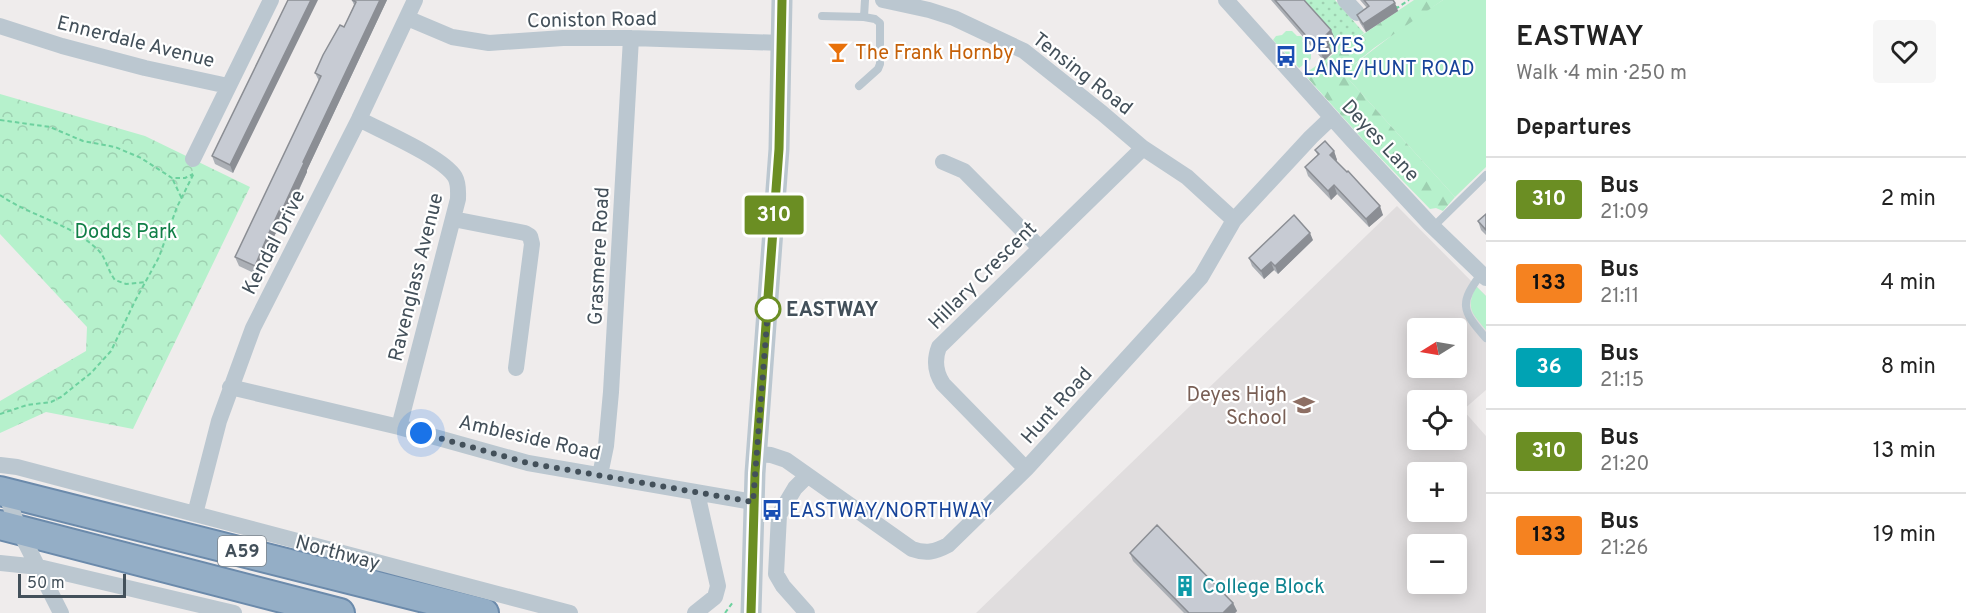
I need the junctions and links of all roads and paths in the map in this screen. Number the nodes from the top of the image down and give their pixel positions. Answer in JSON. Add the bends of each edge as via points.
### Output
{"nodes":[{"id":1,"x":271,"y":0,"type":"edge"},
{"id":2,"x":415,"y":0,"type":"edge"},
{"id":3,"x":782,"y":0,"type":"edge"},
{"id":4,"x":865,"y":0,"type":"edge"},
{"id":5,"x":883,"y":0,"type":"edge"},
{"id":6,"x":1226,"y":0,"type":"edge"},
{"id":7,"x":1345,"y":0,"type":"edge"},
{"id":8,"x":1391,"y":0,"type":"edge"},
{"id":9,"x":1408,"y":0,"type":"edge"},
{"id":10,"x":1386,"y":2,"type":"edge"},
{"id":11,"x":1357,"y":13,"type":"edge"},
{"id":12,"x":822,"y":15,"type":"dead end"},
{"id":13,"x":864,"y":17,"type":"junction"},
{"id":14,"x":407,"y":18,"type":"junction"},
{"id":15,"x":0,"y":26,"type":"edge"},
{"id":16,"x":631,"y":38,"type":"junction"},
{"id":17,"x":782,"y":43,"type":"junction"},
{"id":18,"x":228,"y":86,"type":"junction"},
{"id":19,"x":859,"y":86,"type":"dead end"},
{"id":20,"x":1331,"y":118,"type":"junction"},
{"id":21,"x":359,"y":119,"type":"junction"},
{"id":22,"x":0,"y":120,"type":"edge"},
{"id":23,"x":1143,"y":148,"type":"junction"},
{"id":24,"x":193,"y":159,"type":"dead end"},
{"id":25,"x":943,"y":162,"type":"dead end"},
{"id":26,"x":1486,"y":175,"type":"edge"},
{"id":27,"x":172,"y":178,"type":"junction"},
{"id":28,"x":0,"y":195,"type":"edge"},
{"id":29,"x":182,"y":199,"type":"junction"},
{"id":30,"x":453,"y":219,"type":"junction"},
{"id":31,"x":1234,"y":220,"type":"junction"},
{"id":32,"x":1433,"y":227,"type":"junction"},
{"id":33,"x":1040,"y":248,"type":"junction"},
{"id":34,"x":1484,"y":275,"type":"edge"},
{"id":35,"x":146,"y":282,"type":"junction"},
{"id":36,"x":1486,"y":338,"type":"edge"},
{"id":37,"x":516,"y":368,"type":"dead end"},
{"id":38,"x":230,"y":387,"type":"junction"},
{"id":39,"x":0,"y":414,"type":"edge"},
{"id":40,"x":399,"y":427,"type":"junction"},
{"id":41,"x":757,"y":454,"type":"junction"},
{"id":42,"x":0,"y":465,"type":"edge"},
{"id":43,"x":1026,"y":470,"type":"junction"},
{"id":44,"x":600,"y":475,"type":"junction"},
{"id":45,"x":807,"y":476,"type":"junction"},
{"id":46,"x":2,"y":487,"type":"edge"},
{"id":47,"x":697,"y":493,"type":"junction"},
{"id":48,"x":753,"y":502,"type":"junction"},
{"id":49,"x":195,"y":513,"type":"junction"},
{"id":50,"x":10,"y":528,"type":"edge"},
{"id":51,"x":0,"y":563,"type":"edge"},
{"id":52,"x":39,"y":567,"type":"junction"},
{"id":53,"x":179,"y":572,"type":"junction"},
{"id":54,"x":737,"y":594,"type":"dead end"},
{"id":55,"x":61,"y":613,"type":"edge"},
{"id":56,"x":234,"y":613,"type":"edge"},
{"id":57,"x":340,"y":613,"type":"edge"},
{"id":58,"x":484,"y":613,"type":"edge"},
{"id":59,"x":570,"y":613,"type":"edge"},
{"id":60,"x":695,"y":613,"type":"edge"},
{"id":61,"x":725,"y":613,"type":"edge"},
{"id":62,"x":751,"y":613,"type":"edge"},
{"id":63,"x":807,"y":613,"type":"edge"}],
"edges":[{"from":1,"to":18,"type":"street"},
{"from":2,"to":14,"type":"street","name":"Kendal Drive"},
{"from":3,"to":17,"type":"street"},
{"from":4,"to":13,"type":"lane"},
{"from":5,"to":23,"type":"street","name":"Tensing Road","via":[[954,18],[1024,51]]},
{"from":6,"to":20,"type":"street","name":"Deyes Lane"},
{"from":7,"to":11,"type":"street"},
{"from":8,"to":9,"type":"path","via":[[1397,8]]},
{"from":8,"to":10,"type":"path"},
{"from":12,"to":13,"type":"lane"},
{"from":13,"to":19,"type":"lane","via":[[880,23],[880,64]]},
{"from":14,"to":16,"type":"street","name":"Coniston Road","via":[[475,42]]},
{"from":14,"to":21,"type":"street","name":"Kendal Drive"},
{"from":15,"to":18,"type":"street","name":"Ennerdale Avenue","via":[[62,46]]},
{"from":16,"to":17,"type":"street","name":"Coniston Road"},
{"from":16,"to":44,"type":"street","name":"Grasmere Road","via":[[611,392]]},
{"from":17,"to":41,"type":"street","via":[[779,149]]},
{"from":18,"to":24,"type":"street"},
{"from":20,"to":31,"type":"street","name":"Hunt Road"},
{"from":20,"to":32,"type":"street","name":"Deyes Lane"},
{"from":21,"to":30,"type":"street","name":"Ravenglass Avenue","via":[[438,160],[451,171],[458,187]]},
{"from":21,"to":38,"type":"street","name":"Kendal Drive","via":[[253,328]]},
{"from":22,"to":27,"type":"path","via":[[50,127],[83,141],[115,147]]},
{"from":23,"to":31,"type":"street","name":"Tensing Road","via":[[1187,177]]},
{"from":23,"to":33,"type":"street","name":"Hillary Crescent"},
{"from":25,"to":33,"type":"street","via":[[964,171]]},
{"from":26,"to":32,"type":"lane"},
{"from":27,"to":29,"type":"path"},
{"from":27,"to":29,"type":"path","via":[[185,178],[195,172]]},
{"from":28,"to":35,"type":"path","via":[[88,242],[100,252],[115,280],[126,284]]},
{"from":29,"to":35,"type":"path"},
{"from":30,"to":37,"type":"street","via":[[530,236]]},
{"from":30,"to":40,"type":"street","name":"Ravenglass Avenue"},
{"from":31,"to":43,"type":"street","name":"Hunt Road","via":[[1201,277]]},
{"from":32,"to":34,"type":"street","name":"Deyes Lane"},
{"from":33,"to":43,"type":"street","name":"Hillary Crescent","via":[[939,347],[936,355],[943,384]]},
{"from":34,"to":36,"type":"lane","via":[[1466,296],[1466,303],[1467,314]]},
{"from":35,"to":39,"type":"path","via":[[111,351],[90,373],[51,402]]},
{"from":38,"to":40,"type":"street","name":"Ambleside Road"},
{"from":38,"to":49,"type":"street","name":"Kendal Drive"},
{"from":40,"to":44,"type":"street","name":"Ambleside Road","via":[[528,463]]},
{"from":41,"to":45,"type":"street","name":"Hunt Road","via":[[786,460]]},
{"from":41,"to":48,"type":"street"},
{"from":42,"to":49,"type":"street","name":"Northway"},
{"from":43,"to":45,"type":"street","name":"Hunt Road","via":[[948,545],[931,553],[912,549]]},
{"from":44,"to":47,"type":"street","name":"Ambleside Road"},
{"from":45,"to":63,"type":"street","via":[[779,515],[776,574]]},
{"from":46,"to":50,"type":"street"},
{"from":46,"to":53,"type":"highway","via":[[14,502],[34,514],[132,542]]},
{"from":46,"to":58,"type":"highway","name":"Northway","number":"A59"},
{"from":47,"to":48,"type":"street","name":"Ambleside Road"},
{"from":47,"to":60,"type":"street","via":[[718,586],[715,597]]},
{"from":48,"to":62,"type":"street"},
{"from":49,"to":59,"type":"street","name":"Northway"},
{"from":50,"to":52,"type":"street"},
{"from":50,"to":53,"type":"highway","number":"A59"},
{"from":51,"to":52,"type":"street"},
{"from":52,"to":55,"type":"street"},
{"from":52,"to":56,"type":"street"},
{"from":53,"to":57,"type":"highway","number":"A59"},
{"from":54,"to":61,"type":"path"}]}
